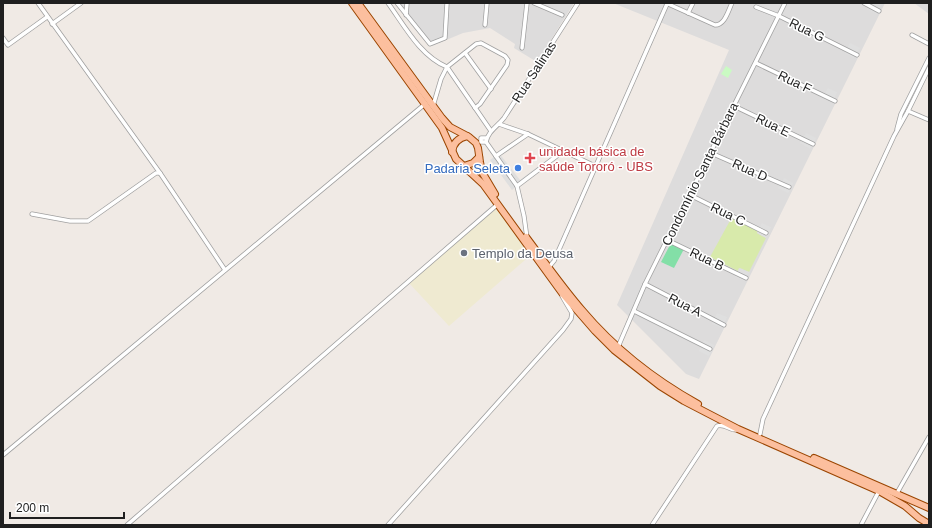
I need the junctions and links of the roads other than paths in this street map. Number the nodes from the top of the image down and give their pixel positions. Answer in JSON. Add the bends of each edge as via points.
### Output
{"nodes":[{"id":1,"x":38,"y":3,"type":"edge"},
{"id":2,"x":81,"y":3,"type":"edge"},
{"id":3,"x":352,"y":3,"type":"edge"},
{"id":4,"x":358,"y":3,"type":"edge"},
{"id":5,"x":388,"y":3,"type":"edge"},
{"id":6,"x":397,"y":3,"type":"edge"},
{"id":7,"x":407,"y":3,"type":"edge"},
{"id":8,"x":448,"y":3,"type":"edge"},
{"id":9,"x":487,"y":3,"type":"edge"},
{"id":10,"x":527,"y":3,"type":"edge"},
{"id":11,"x":534,"y":3,"type":"edge"},
{"id":12,"x":547,"y":3,"type":"edge"},
{"id":13,"x":578,"y":3,"type":"edge"},
{"id":14,"x":666,"y":3,"type":"edge"},
{"id":15,"x":693,"y":3,"type":"edge"},
{"id":16,"x":732,"y":3,"type":"edge"},
{"id":17,"x":785,"y":3,"type":"edge"},
{"id":18,"x":864,"y":3,"type":"edge"},
{"id":19,"x":756,"y":7,"type":"dead end"},
{"id":20,"x":547,"y":9,"type":"junction"},
{"id":21,"x":879,"y":11,"type":"dead end"},
{"id":22,"x":688,"y":14,"type":"junction"},
{"id":23,"x":406,"y":15,"type":"junction"},
{"id":24,"x":562,"y":15,"type":"dead end"},
{"id":25,"x":779,"y":16,"type":"junction"},
{"id":26,"x":47,"y":17,"type":"junction"},
{"id":27,"x":52,"y":24,"type":"junction"},
{"id":28,"x":485,"y":25,"type":"dead end"},
{"id":29,"x":912,"y":35,"type":"dead end"},
{"id":30,"x":3,"y":38,"type":"edge"},
{"id":31,"x":929,"y":44,"type":"edge"},
{"id":32,"x":522,"y":48,"type":"dead end"},
{"id":33,"x":465,"y":53,"type":"junction"},
{"id":34,"x":857,"y":55,"type":"dead end"},
{"id":35,"x":929,"y":58,"type":"edge"},
{"id":36,"x":756,"y":63,"type":"junction"},
{"id":37,"x":447,"y":67,"type":"junction"},
{"id":38,"x":929,"y":68,"type":"edge"},
{"id":39,"x":491,"y":89,"type":"junction"},
{"id":40,"x":835,"y":101,"type":"dead end"},
{"id":41,"x":425,"y":104,"type":"junction"},
{"id":42,"x":433,"y":106,"type":"junction"},
{"id":43,"x":734,"y":106,"type":"junction"},
{"id":44,"x":475,"y":108,"type":"junction"},
{"id":45,"x":908,"y":111,"type":"junction"},
{"id":46,"x":929,"y":120,"type":"edge"},
{"id":47,"x":499,"y":124,"type":"junction"},
{"id":48,"x":491,"y":131,"type":"junction"},
{"id":49,"x":528,"y":134,"type":"junction"},
{"id":50,"x":467,"y":136,"type":"junction"},
{"id":51,"x":894,"y":136,"type":"junction"},
{"id":52,"x":484,"y":140,"type":"junction"},
{"id":53,"x":813,"y":144,"type":"dead end"},
{"id":54,"x":452,"y":152,"type":"junction"},
{"id":55,"x":562,"y":152,"type":"junction"},
{"id":56,"x":711,"y":153,"type":"junction"},
{"id":57,"x":479,"y":154,"type":"junction"},
{"id":58,"x":496,"y":156,"type":"junction"},
{"id":59,"x":464,"y":166,"type":"junction"},
{"id":60,"x":595,"y":166,"type":"junction"},
{"id":61,"x":160,"y":174,"type":"junction"},
{"id":62,"x":517,"y":186,"type":"junction"},
{"id":63,"x":789,"y":187,"type":"dead end"},
{"id":64,"x":690,"y":196,"type":"junction"},
{"id":65,"x":498,"y":204,"type":"junction"},
{"id":66,"x":32,"y":214,"type":"dead end"},
{"id":67,"x":766,"y":233,"type":"dead end"},
{"id":68,"x":527,"y":238,"type":"junction"},
{"id":69,"x":667,"y":240,"type":"junction"},
{"id":70,"x":549,"y":267,"type":"junction"},
{"id":71,"x":225,"y":270,"type":"junction"},
{"id":72,"x":746,"y":278,"type":"dead end"},
{"id":73,"x":646,"y":284,"type":"junction"},
{"id":74,"x":562,"y":294,"type":"junction"},
{"id":75,"x":634,"y":311,"type":"junction"},
{"id":76,"x":724,"y":325,"type":"dead end"},
{"id":77,"x":618,"y":347,"type":"junction"},
{"id":78,"x":710,"y":349,"type":"dead end"},
{"id":79,"x":738,"y":429,"type":"junction"},
{"id":80,"x":760,"y":434,"type":"junction"},
{"id":81,"x":929,"y":437,"type":"edge"},
{"id":82,"x":3,"y":455,"type":"edge"},
{"id":83,"x":879,"y":491,"type":"junction"},
{"id":84,"x":897,"y":493,"type":"junction"},
{"id":85,"x":929,"y":508,"type":"edge"},
{"id":86,"x":929,"y":524,"type":"edge"},
{"id":87,"x":127,"y":525,"type":"edge"},
{"id":88,"x":388,"y":525,"type":"edge"},
{"id":89,"x":652,"y":525,"type":"edge"},
{"id":90,"x":861,"y":525,"type":"edge"}],
"edges":[{"from":1,"to":26,"type":"street"},
{"from":2,"to":27,"type":"street"},
{"from":3,"to":41,"type":"main road"},
{"from":4,"to":42,"type":"main road"},
{"from":5,"to":37,"type":"street","via":[[421,48],[438,63]]},
{"from":6,"to":23,"type":"street"},
{"from":7,"to":23,"type":"street"},
{"from":8,"to":23,"type":"street","via":[[445,38],[430,44]]},
{"from":9,"to":28,"type":"street"},
{"from":10,"to":32,"type":"street"},
{"from":11,"to":20,"type":"street"},
{"from":12,"to":20,"type":"street"},
{"from":13,"to":47,"type":"street","name":"Rua Salinas"},
{"from":14,"to":22,"type":"street"},
{"from":14,"to":60,"type":"street"},
{"from":15,"to":22,"type":"street"},
{"from":16,"to":22,"type":"street","via":[[720,25]]},
{"from":17,"to":25,"type":"street","name":"Condomínio Santa Bárbara"},
{"from":18,"to":21,"type":"street"},
{"from":19,"to":25,"type":"street","name":"Rua G"},
{"from":20,"to":24,"type":"street"},
{"from":25,"to":34,"type":"street","name":"Rua G"},
{"from":25,"to":36,"type":"street","name":"Condomínio Santa Bárbara"},
{"from":26,"to":27,"type":"street"},
{"from":26,"to":30,"type":"street","via":[[8,45]]},
{"from":27,"to":61,"type":"street"},
{"from":29,"to":31,"type":"street"},
{"from":33,"to":37,"type":"street"},
{"from":33,"to":39,"type":"street"},
{"from":33,"to":39,"type":"street","via":[[481,43],[508,60]]},
{"from":35,"to":51,"type":"street","via":[[901,114]]},
{"from":36,"to":40,"type":"street","name":"Rua F"},
{"from":36,"to":43,"type":"street","name":"Condomínio Santa Bárbara"},
{"from":37,"to":42,"type":"street"},
{"from":37,"to":44,"type":"street"},
{"from":38,"to":45,"type":"street"},
{"from":39,"to":44,"type":"street"},
{"from":41,"to":54,"type":"main road","via":[[442,128]]},
{"from":41,"to":71,"type":"street"},
{"from":42,"to":50,"type":"main road","via":[[450,127]]},
{"from":43,"to":53,"type":"street","name":"Rua E"},
{"from":43,"to":56,"type":"street","name":"Condomínio Santa Bárbara"},
{"from":44,"to":48,"type":"street"},
{"from":45,"to":46,"type":"street"},
{"from":45,"to":51,"type":"street"},
{"from":47,"to":48,"type":"street","name":"Rua Salinas"},
{"from":47,"to":49,"type":"street"},
{"from":48,"to":52,"type":"street","name":"Rua Salinas"},
{"from":49,"to":55,"type":"street"},
{"from":49,"to":58,"type":"street"},
{"from":50,"to":52,"type":"street"},
{"from":50,"to":54,"type":"main road","via":[[457,141]]},
{"from":50,"to":57,"type":"main road","via":[[476,143]]},
{"from":51,"to":80,"type":"street","via":[[763,419]]},
{"from":52,"to":57,"type":"street","name":"Rua Salinas"},
{"from":52,"to":58,"type":"street"},
{"from":54,"to":59,"type":"main road"},
{"from":55,"to":60,"type":"street"},
{"from":55,"to":62,"type":"street"},
{"from":56,"to":63,"type":"street","name":"Rua D"},
{"from":56,"to":64,"type":"street","name":"Condomínio Santa Bárbara"},
{"from":57,"to":59,"type":"main road","via":[[470,164]]},
{"from":57,"to":68,"type":"main road","via":[[487,182]]},
{"from":58,"to":62,"type":"street"},
{"from":59,"to":65,"type":"main road"},
{"from":60,"to":70,"type":"street","via":[[554,261]]},
{"from":61,"to":66,"type":"street","via":[[156,173],[88,221],[70,221]]},
{"from":61,"to":71,"type":"street"},
{"from":62,"to":68,"type":"street"},
{"from":64,"to":67,"type":"street","name":"Rua C"},
{"from":64,"to":69,"type":"street","name":"Condomínio Santa Bárbara"},
{"from":65,"to":74,"type":"main road"},
{"from":65,"to":87,"type":"street"},
{"from":68,"to":70,"type":"main road"},
{"from":69,"to":72,"type":"street","name":"Rua B"},
{"from":69,"to":73,"type":"street","name":"Condomínio Santa Bárbara"},
{"from":70,"to":77,"type":"main road","via":[[582,310]]},
{"from":71,"to":82,"type":"street"},
{"from":73,"to":75,"type":"street","name":"Condomínio Santa Bárbara"},
{"from":73,"to":76,"type":"street","name":"Rua A"},
{"from":74,"to":79,"type":"main road","via":[[595,331],[636,368],[684,401]]},
{"from":74,"to":88,"type":"street","via":[[572,313],[563,330]]},
{"from":75,"to":77,"type":"street","name":"Condomínio Santa Bárbara"},
{"from":75,"to":78,"type":"street"},
{"from":77,"to":80,"type":"main road","via":[[686,397],[723,418]]},
{"from":79,"to":83,"type":"main road"},
{"from":79,"to":89,"type":"street","via":[[717,426]]},
{"from":80,"to":84,"type":"main road"},
{"from":81,"to":84,"type":"street"},
{"from":83,"to":86,"type":"main road"},
{"from":83,"to":90,"type":"street"},
{"from":84,"to":85,"type":"main road"}]}
